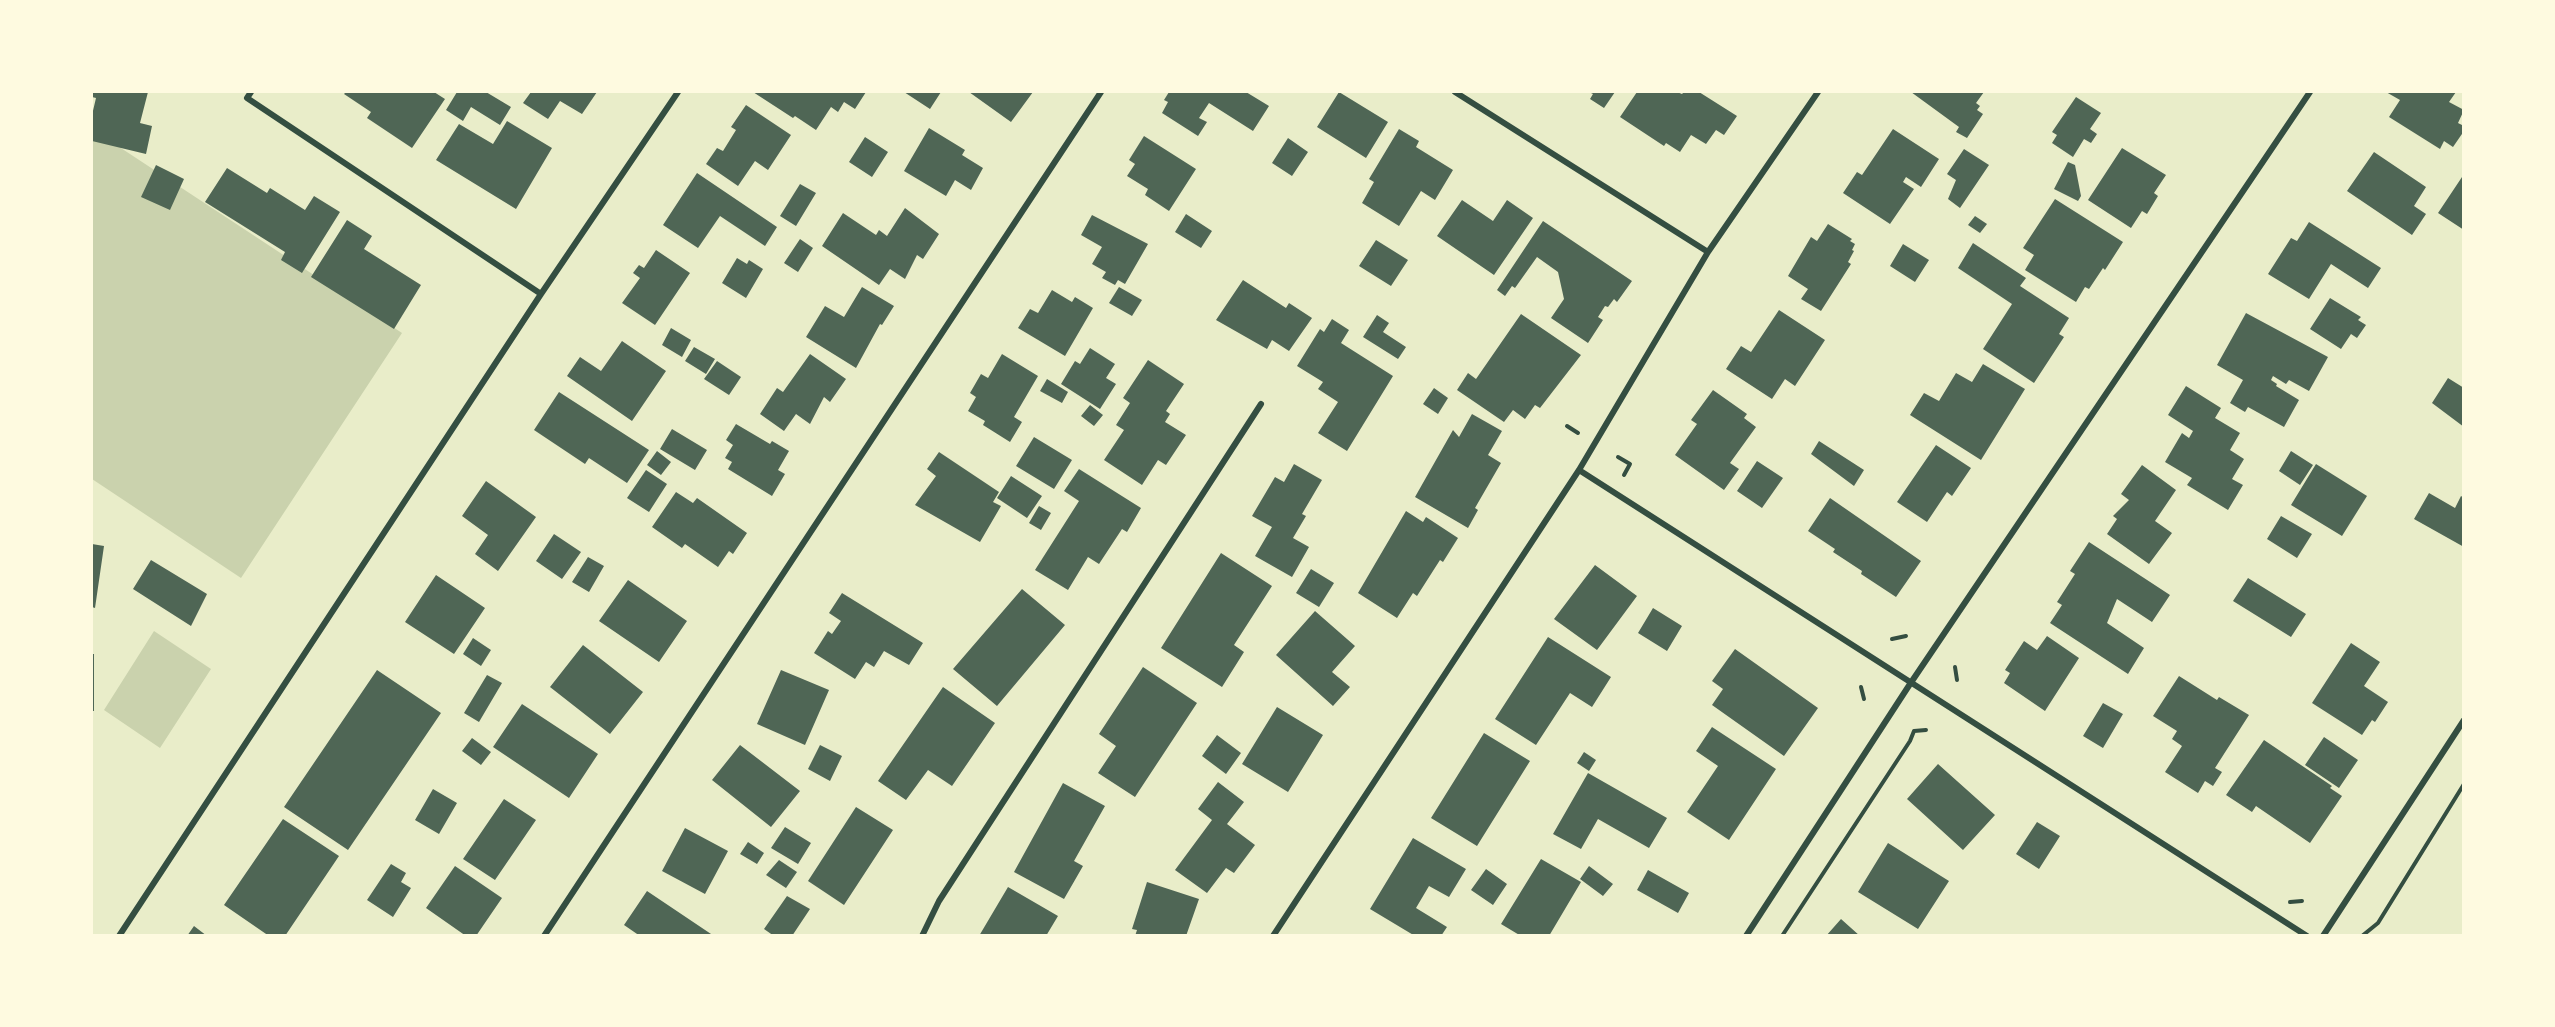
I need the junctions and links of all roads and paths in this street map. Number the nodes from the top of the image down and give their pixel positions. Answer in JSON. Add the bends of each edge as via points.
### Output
{"nodes":[{"id":1,"x":251,"y":92,"type":"edge"},
{"id":2,"x":678,"y":92,"type":"edge"},
{"id":3,"x":1101,"y":92,"type":"edge"},
{"id":4,"x":1455,"y":92,"type":"edge"},
{"id":5,"x":1818,"y":92,"type":"edge"},
{"id":6,"x":2310,"y":92,"type":"edge"},
{"id":7,"x":1708,"y":252,"type":"junction"},
{"id":8,"x":541,"y":294,"type":"junction"},
{"id":9,"x":1262,"y":404,"type":"dead end"},
{"id":10,"x":1567,"y":426,"type":"dead end"},
{"id":11,"x":1578,"y":433,"type":"dead end"},
{"id":12,"x":1618,"y":458,"type":"dead end"},
{"id":13,"x":1579,"y":470,"type":"junction"},
{"id":14,"x":1624,"y":475,"type":"dead end"},
{"id":15,"x":1906,"y":636,"type":"dead end"},
{"id":16,"x":1892,"y":639,"type":"dead end"},
{"id":17,"x":1955,"y":668,"type":"dead end"},
{"id":18,"x":1957,"y":680,"type":"dead end"},
{"id":19,"x":1910,"y":684,"type":"junction"},
{"id":20,"x":1861,"y":687,"type":"dead end"},
{"id":21,"x":1864,"y":699,"type":"dead end"},
{"id":22,"x":2463,"y":720,"type":"edge"},
{"id":23,"x":1926,"y":730,"type":"dead end"},
{"id":24,"x":2463,"y":784,"type":"edge"},
{"id":25,"x":119,"y":936,"type":"edge"},
{"id":26,"x":544,"y":936,"type":"edge"},
{"id":27,"x":922,"y":936,"type":"edge"},
{"id":28,"x":1273,"y":936,"type":"edge"},
{"id":29,"x":1746,"y":936,"type":"edge"},
{"id":30,"x":1782,"y":936,"type":"edge"},
{"id":31,"x":2307,"y":936,"type":"edge"},
{"id":32,"x":2323,"y":936,"type":"edge"},
{"id":33,"x":2361,"y":936,"type":"edge"}],
"edges":[{"from":1,"to":8,"type":"street","via":[[247,98]]},
{"from":2,"to":8,"type":"street"},
{"from":3,"to":26,"type":"street"},
{"from":4,"to":7,"type":"street"},
{"from":5,"to":7,"type":"street"},
{"from":6,"to":19,"type":"street"},
{"from":7,"to":13,"type":"street"},
{"from":8,"to":25,"type":"street"},
{"from":9,"to":27,"type":"street","via":[[939,901]]},
{"from":10,"to":11,"type":"path"},
{"from":12,"to":14,"type":"path","via":[[1630,464]]},
{"from":13,"to":19,"type":"street"},
{"from":13,"to":28,"type":"street"},
{"from":15,"to":16,"type":"path"},
{"from":17,"to":18,"type":"path"},
{"from":19,"to":29,"type":"street"},
{"from":19,"to":31,"type":"street"},
{"from":20,"to":21,"type":"path"},
{"from":22,"to":32,"type":"street"},
{"from":23,"to":30,"type":"path","via":[[1914,731]]},
{"from":24,"to":33,"type":"path","via":[[2378,923]]}]}
